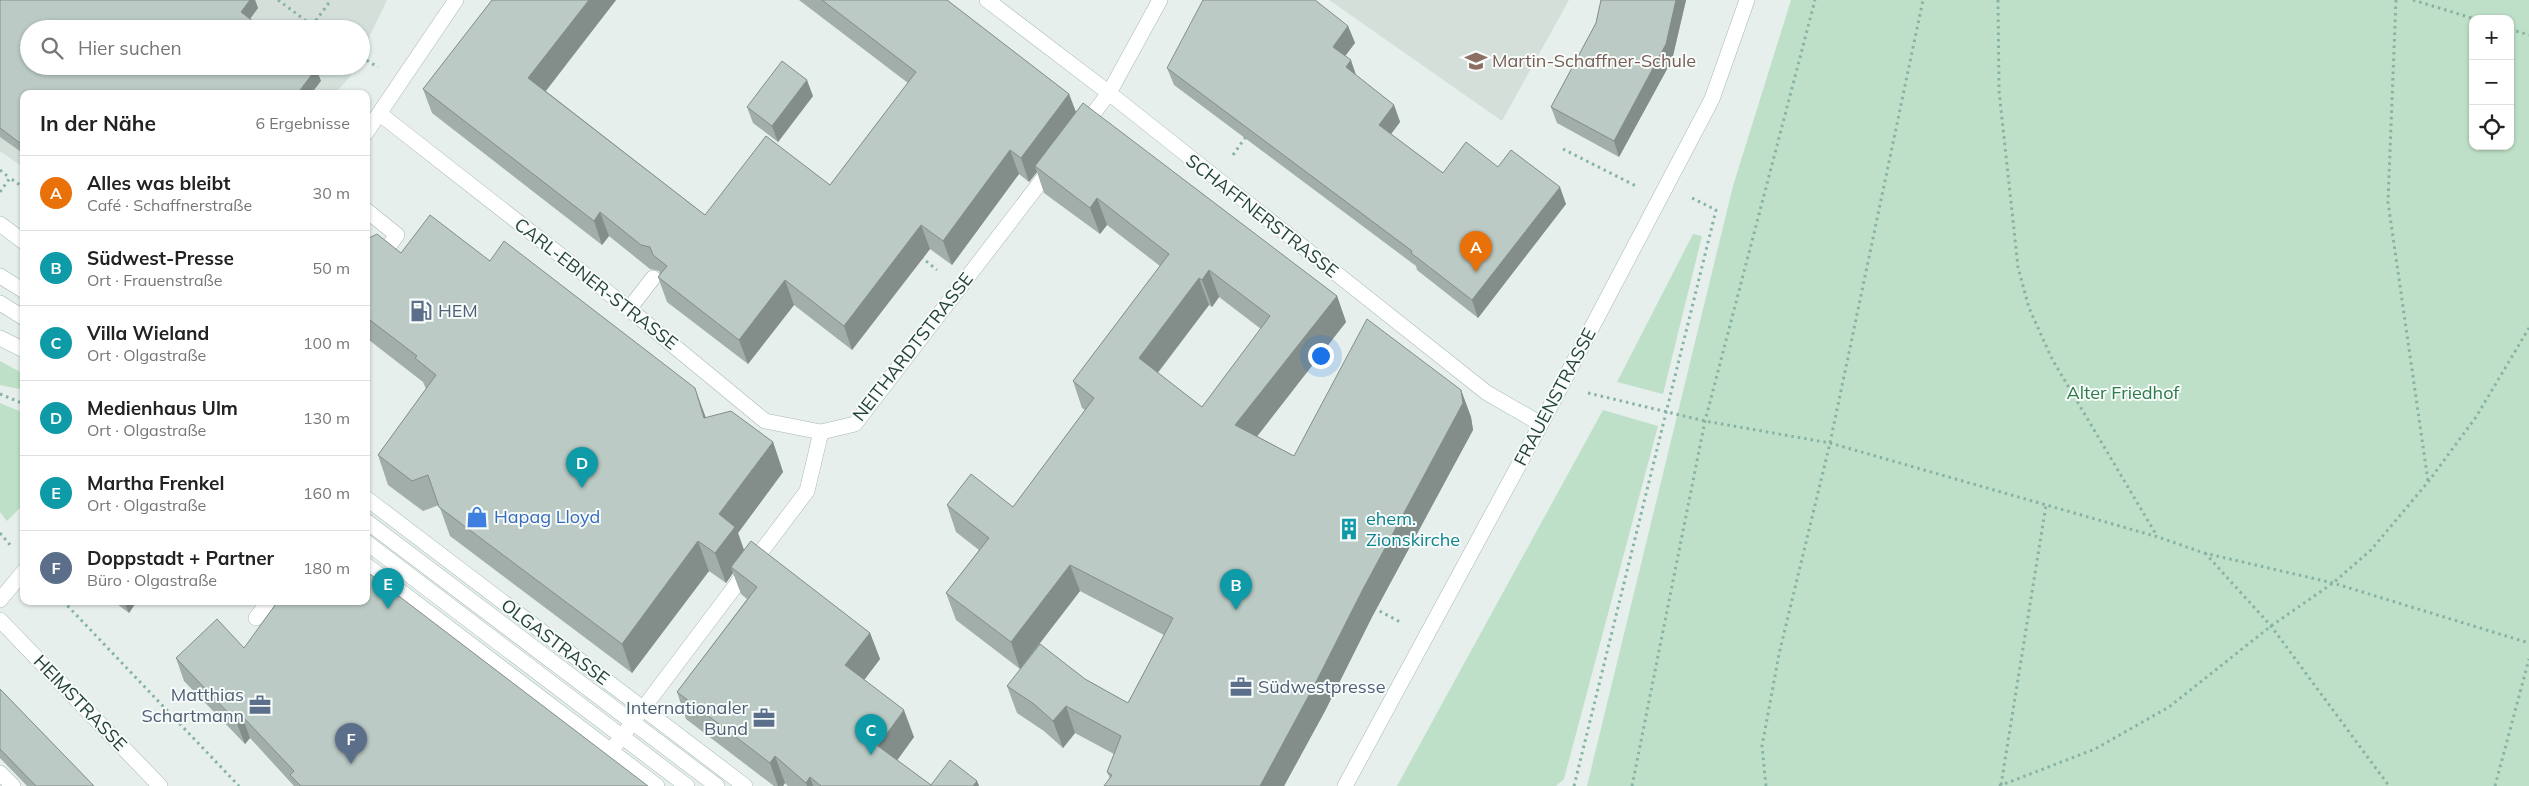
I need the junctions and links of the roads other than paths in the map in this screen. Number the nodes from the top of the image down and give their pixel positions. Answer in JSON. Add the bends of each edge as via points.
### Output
{"nodes":[{"id":1,"x":456,"y":0,"type":"edge"},
{"id":2,"x":987,"y":0,"type":"edge"},
{"id":3,"x":1160,"y":0,"type":"edge"},
{"id":4,"x":1747,"y":0,"type":"edge"},
{"id":5,"x":1108,"y":93,"type":"junction"},
{"id":6,"x":380,"y":114,"type":"junction"},
{"id":7,"x":370,"y":128,"type":"edge"},
{"id":8,"x":1073,"y":140,"type":"edge"},
{"id":9,"x":1061,"y":155,"type":"edge"},
{"id":10,"x":370,"y":213,"type":"edge"},
{"id":11,"x":0,"y":224,"type":"edge"},
{"id":12,"x":20,"y":239,"type":"edge"},
{"id":13,"x":380,"y":258,"type":"edge"},
{"id":14,"x":0,"y":276,"type":"edge"},
{"id":15,"x":653,"y":278,"type":"edge"},
{"id":16,"x":20,"y":288,"type":"edge"},
{"id":17,"x":0,"y":304,"type":"edge"},
{"id":18,"x":629,"y":309,"type":"junction"},
{"id":19,"x":20,"y":316,"type":"edge"},
{"id":20,"x":0,"y":338,"type":"edge"},
{"id":21,"x":20,"y":348,"type":"edge"},
{"id":22,"x":1542,"y":424,"type":"junction"},
{"id":23,"x":820,"y":432,"type":"junction"},
{"id":24,"x":370,"y":501,"type":"edge"},
{"id":25,"x":370,"y":524,"type":"edge"},
{"id":26,"x":370,"y":545,"type":"edge"},
{"id":27,"x":370,"y":568,"type":"edge"},
{"id":28,"x":20,"y":576,"type":"edge"},
{"id":29,"x":0,"y":600,"type":"edge"},
{"id":30,"x":266,"y":605,"type":"edge"},
{"id":31,"x":256,"y":618,"type":"dead end"},
{"id":32,"x":0,"y":620,"type":"edge"},
{"id":33,"x":643,"y":708,"type":"junction"},
{"id":34,"x":632,"y":722,"type":"junction"},
{"id":35,"x":622,"y":736,"type":"junction"},
{"id":36,"x":611,"y":751,"type":"junction"},
{"id":37,"x":0,"y":773,"type":"edge"},
{"id":38,"x":13,"y":786,"type":"edge"},
{"id":39,"x":160,"y":786,"type":"edge"},
{"id":40,"x":657,"y":786,"type":"edge"},
{"id":41,"x":687,"y":786,"type":"edge"},
{"id":42,"x":717,"y":786,"type":"edge"},
{"id":43,"x":745,"y":786,"type":"edge"},
{"id":44,"x":1344,"y":786,"type":"edge"}],
"edges":[{"from":1,"to":6,"type":"street"},
{"from":2,"to":5,"type":"street","name":"SCHAFFNERSTRASSE"},
{"from":3,"to":5,"type":"street"},
{"from":4,"to":22,"type":"street","name":"FRAUENSTRASSE","via":[[1712,99]]},
{"from":5,"to":8,"type":"street"},
{"from":5,"to":22,"type":"street","name":"SCHAFFNERSTRASSE","via":[[1487,393]]},
{"from":6,"to":7,"type":"street"},
{"from":6,"to":18,"type":"street","name":"CARL-EBNER-STRASSE"},
{"from":9,"to":23,"type":"street","name":"NEITHARDTSTRASSE","via":[[855,424]]},
{"from":10,"to":13,"type":"street","via":[[397,235]]},
{"from":11,"to":12,"type":"street"},
{"from":14,"to":16,"type":"street"},
{"from":15,"to":18,"type":"street"},
{"from":17,"to":19,"type":"street"},
{"from":18,"to":23,"type":"street","name":"CARL-EBNER-STRASSE","via":[[765,421]]},
{"from":20,"to":21,"type":"street"},
{"from":22,"to":44,"type":"street","name":"FRAUENSTRASSE"},
{"from":23,"to":33,"type":"street","via":[[807,491]]},
{"from":24,"to":33,"type":"street","name":"OLGASTRASSE"},
{"from":25,"to":34,"type":"street"},
{"from":26,"to":35,"type":"street"},
{"from":27,"to":36,"type":"street"},
{"from":28,"to":29,"type":"street"},
{"from":30,"to":31,"type":"street"},
{"from":32,"to":39,"type":"street","name":"HEIMSTRASSE"},
{"from":33,"to":34,"type":"street"},
{"from":33,"to":43,"type":"street","name":"OLGASTRASSE"},
{"from":34,"to":35,"type":"street"},
{"from":34,"to":42,"type":"street"},
{"from":35,"to":36,"type":"street"},
{"from":35,"to":41,"type":"street"},
{"from":36,"to":40,"type":"street"},
{"from":37,"to":38,"type":"street"}]}
